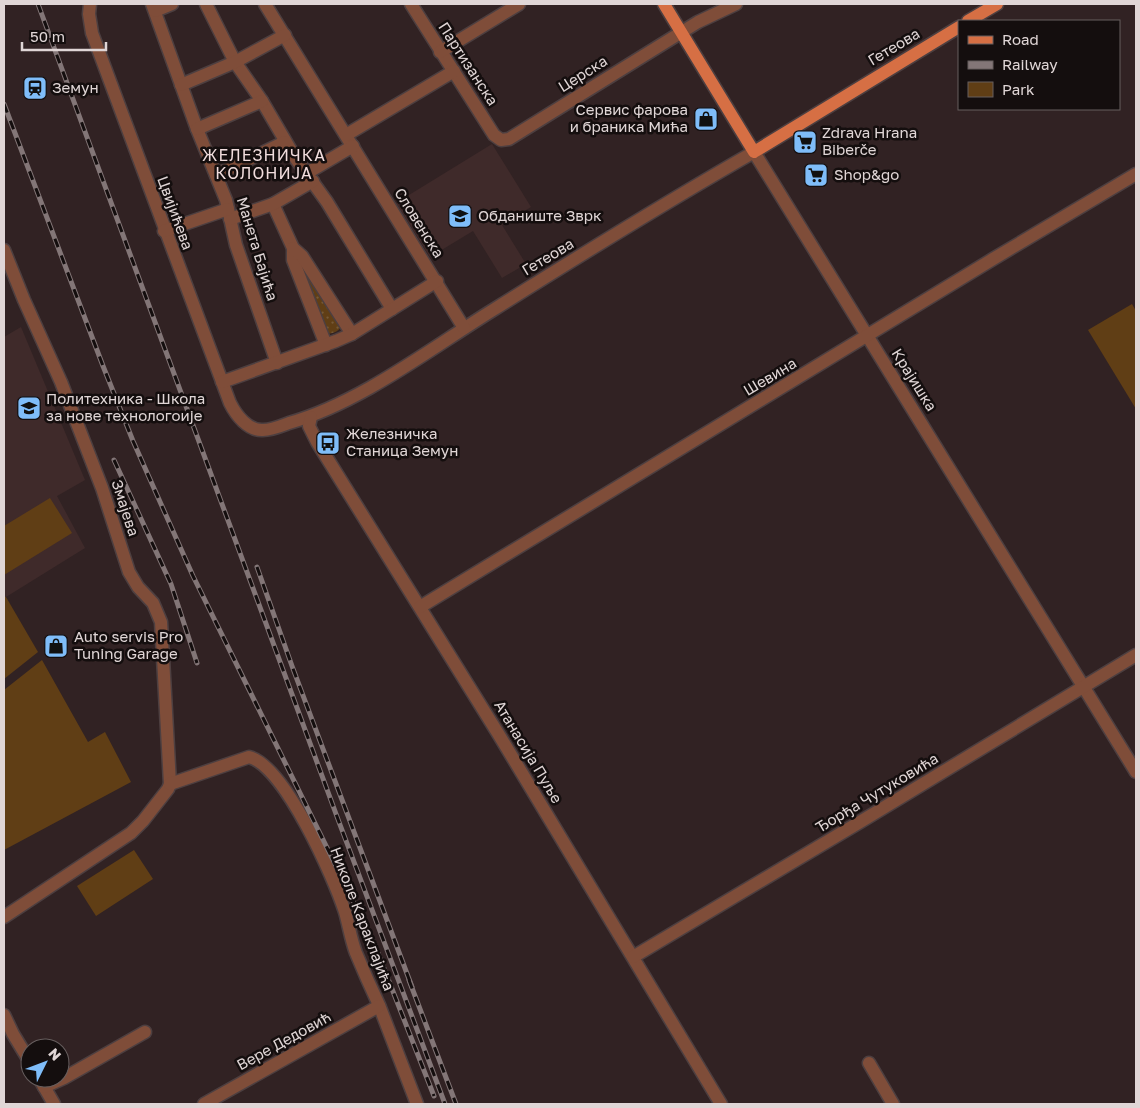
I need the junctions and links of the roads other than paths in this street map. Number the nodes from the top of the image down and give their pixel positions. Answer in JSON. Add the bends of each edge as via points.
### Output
{"nodes":[{"id":1,"x":90,"y":4,"type":"edge"},
{"id":2,"x":172,"y":4,"type":"edge"},
{"id":3,"x":206,"y":4,"type":"edge"},
{"id":4,"x":266,"y":4,"type":"edge"},
{"id":5,"x":411,"y":4,"type":"edge"},
{"id":6,"x":519,"y":4,"type":"edge"},
{"id":7,"x":664,"y":4,"type":"edge"},
{"id":8,"x":736,"y":4,"type":"edge"},
{"id":9,"x":996,"y":4,"type":"edge"},
{"id":10,"x":153,"y":7,"type":"edge"},
{"id":11,"x":970,"y":20,"type":"edge"},
{"id":12,"x":958,"y":28,"type":"edge"},
{"id":13,"x":682,"y":32,"type":"junction"},
{"id":14,"x":285,"y":35,"type":"junction"},
{"id":15,"x":440,"y":52,"type":"junction"},
{"id":16,"x":235,"y":62,"type":"junction"},
{"id":17,"x":454,"y":71,"type":"junction"},
{"id":18,"x":180,"y":85,"type":"junction"},
{"id":19,"x":262,"y":102,"type":"junction"},
{"id":20,"x":197,"y":129,"type":"junction"},
{"id":21,"x":350,"y":140,"type":"junction"},
{"id":22,"x":501,"y":140,"type":"joint"},
{"id":23,"x":285,"y":142,"type":"junction"},
{"id":24,"x":754,"y":152,"type":"junction"},
{"id":25,"x":1136,"y":174,"type":"edge"},
{"id":26,"x":216,"y":175,"type":"junction"},
{"id":27,"x":310,"y":177,"type":"junction"},
{"id":28,"x":273,"y":204,"type":"junction"},
{"id":29,"x":229,"y":214,"type":"junction"},
{"id":30,"x":164,"y":231,"type":"junction"},
{"id":31,"x":293,"y":248,"type":"junction"},
{"id":32,"x":4,"y":250,"type":"edge"},
{"id":33,"x":437,"y":281,"type":"junction"},
{"id":34,"x":392,"y":309,"type":"junction"},
{"id":35,"x":464,"y":328,"type":"junction"},
{"id":36,"x":352,"y":334,"type":"junction"},
{"id":37,"x":868,"y":336,"type":"junction"},
{"id":38,"x":326,"y":345,"type":"junction"},
{"id":39,"x":277,"y":363,"type":"junction"},
{"id":40,"x":222,"y":382,"type":"junction"},
{"id":41,"x":311,"y":417,"type":"junction"},
{"id":42,"x":248,"y":426,"type":"joint"},
{"id":43,"x":420,"y":607,"type":"junction"},
{"id":44,"x":1136,"y":654,"type":"edge"},
{"id":45,"x":1084,"y":686,"type":"junction"},
{"id":46,"x":1136,"y":772,"type":"edge"},
{"id":47,"x":170,"y":784,"type":"junction"},
{"id":48,"x":4,"y":917,"type":"edge"},
{"id":49,"x":633,"y":957,"type":"junction"},
{"id":50,"x":379,"y":1006,"type":"junction"},
{"id":51,"x":4,"y":1015,"type":"edge"},
{"id":52,"x":145,"y":1032,"type":"dead end"},
{"id":53,"x":20,"y":1046,"type":"edge"},
{"id":54,"x":868,"y":1063,"type":"dead end"},
{"id":55,"x":70,"y":1075,"type":"edge"},
{"id":56,"x":45,"y":1088,"type":"edge"},
{"id":57,"x":54,"y":1104,"type":"edge"},
{"id":58,"x":204,"y":1104,"type":"edge"},
{"id":59,"x":417,"y":1104,"type":"edge"},
{"id":60,"x":721,"y":1104,"type":"edge"},
{"id":61,"x":893,"y":1104,"type":"edge"}],
"edges":[{"from":1,"to":30,"type":"street","name":"Цвијићева","via":[[88,14],[92,34]]},
{"from":2,"to":10,"type":"street"},
{"from":3,"to":16,"type":"street"},
{"from":4,"to":14,"type":"street","name":"Словенска"},
{"from":5,"to":15,"type":"street","name":"Партизанска"},
{"from":6,"to":15,"type":"street"},
{"from":7,"to":13,"type":"main road","name":"Крајишка"},
{"from":8,"to":13,"type":"street","name":"Церска"},
{"from":9,"to":11,"type":"main road"},
{"from":10,"to":18,"type":"street","name":"Манета Бајића"},
{"from":12,"to":24,"type":"main road","name":"Гетеова"},
{"from":13,"to":22,"type":"street","name":"Церска","via":[[509,139]]},
{"from":13,"to":24,"type":"main road","name":"Крајишка"},
{"from":14,"to":16,"type":"street"},
{"from":14,"to":21,"type":"street","name":"Словенска"},
{"from":15,"to":17,"type":"street","name":"Партизанска"},
{"from":16,"to":18,"type":"street"},
{"from":16,"to":19,"type":"street"},
{"from":17,"to":21,"type":"street"},
{"from":17,"to":22,"type":"street","name":"Партизанска","via":[[494,135]]},
{"from":18,"to":20,"type":"street","name":"Манета Бајића"},
{"from":19,"to":20,"type":"street"},
{"from":19,"to":23,"type":"street"},
{"from":20,"to":26,"type":"street","name":"Манета Бајића"},
{"from":21,"to":27,"type":"street"},
{"from":21,"to":33,"type":"street","name":"Словенска"},
{"from":23,"to":26,"type":"street"},
{"from":23,"to":27,"type":"street"},
{"from":24,"to":35,"type":"street","name":"Гетеова"},
{"from":24,"to":37,"type":"street","name":"Крајишка"},
{"from":25,"to":37,"type":"street","name":"Шевина"},
{"from":26,"to":29,"type":"street","name":"Манета Бајића"},
{"from":27,"to":28,"type":"street"},
{"from":27,"to":34,"type":"street"},
{"from":28,"to":29,"type":"street"},
{"from":28,"to":31,"type":"street"},
{"from":29,"to":30,"type":"street"},
{"from":29,"to":39,"type":"street","name":"Манета Бајића","via":[[236,245]]},
{"from":30,"to":40,"type":"street","name":"Цвијићева"},
{"from":31,"to":36,"type":"street","via":[[302,256]]},
{"from":31,"to":38,"type":"street","via":[[293,260]]},
{"from":32,"to":47,"type":"street","name":"Змајева","via":[[83,437],[129,572],[159,615]]},
{"from":33,"to":34,"type":"street"},
{"from":33,"to":35,"type":"street","name":"Словенска"},
{"from":34,"to":36,"type":"street"},
{"from":35,"to":41,"type":"street","name":"Гетеова","via":[[370,387]]},
{"from":36,"to":38,"type":"street"},
{"from":37,"to":43,"type":"street","name":"Шевина"},
{"from":37,"to":45,"type":"street","name":"Крајишка"},
{"from":38,"to":39,"type":"street"},
{"from":39,"to":40,"type":"street"},
{"from":40,"to":42,"type":"street","name":"Цвијићева","via":[[234,410]]},
{"from":41,"to":42,"type":"street","name":"Гетеова","via":[[263,430]]},
{"from":41,"to":43,"type":"street","name":"Атанасија Пуље","via":[[309,426],[316,442]]},
{"from":43,"to":49,"type":"street","name":"Атанасија Пуље"},
{"from":44,"to":45,"type":"street","name":"Ђорђа Чутуковића"},
{"from":45,"to":46,"type":"street","name":"Крајишка"},
{"from":45,"to":49,"type":"street","name":"Ђорђа Чутуковића"},
{"from":47,"to":48,"type":"street","via":[[131,833]]},
{"from":47,"to":50,"type":"street","name":"Николе Караклајића","via":[[249,757],[273,776],[298,809],[331,877],[345,912],[355,951]]},
{"from":49,"to":60,"type":"street","name":"Атанасија Пуље"},
{"from":50,"to":58,"type":"street","name":"Вере Дедовић"},
{"from":50,"to":59,"type":"street","name":"Николе Караклајића"},
{"from":51,"to":53,"type":"street"},
{"from":52,"to":55,"type":"street"},
{"from":54,"to":61,"type":"street"},
{"from":56,"to":57,"type":"street"}]}
